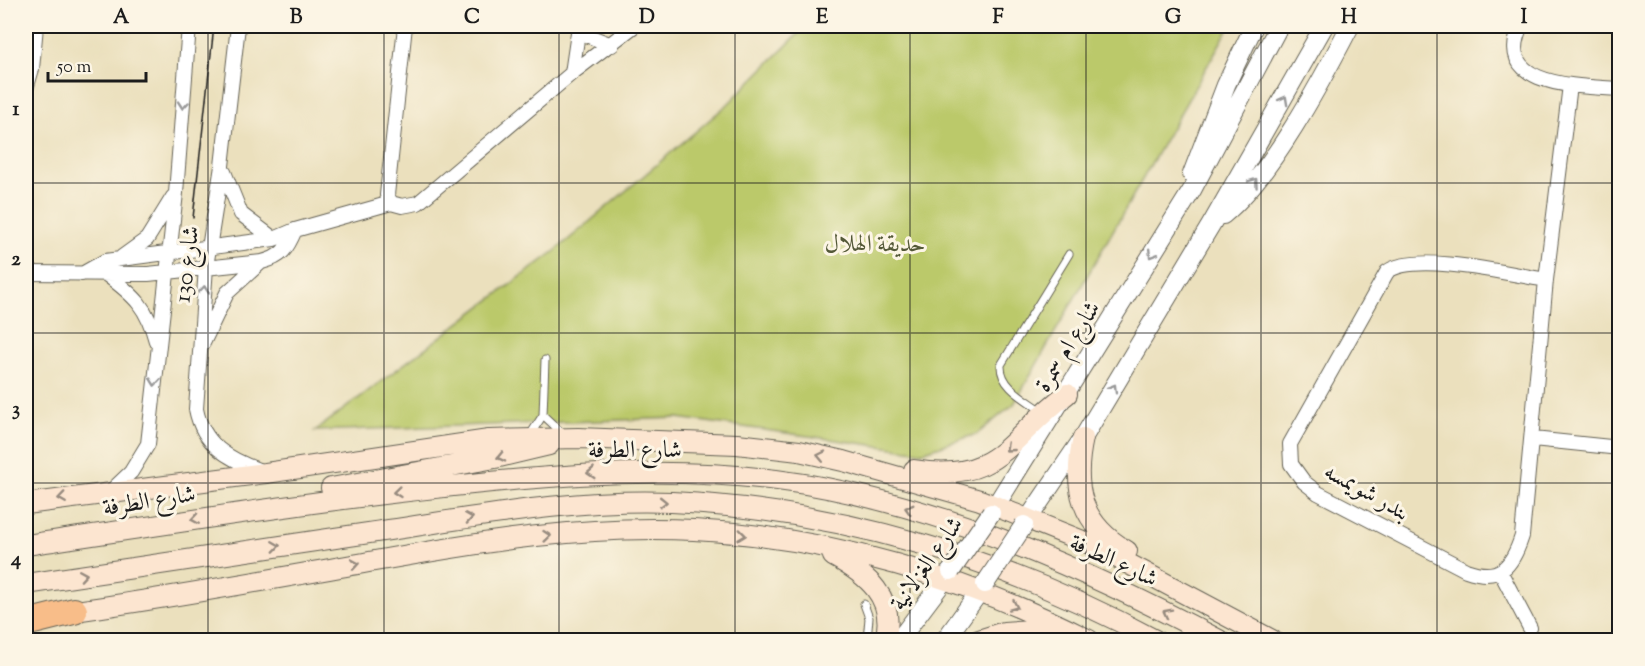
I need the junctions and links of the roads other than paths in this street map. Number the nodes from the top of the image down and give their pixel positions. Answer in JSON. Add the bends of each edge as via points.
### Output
{"nodes":[{"id":1,"x":36,"y":26,"type":"edge"},
{"id":2,"x":189,"y":26,"type":"edge"},
{"id":3,"x":238,"y":26,"type":"edge"},
{"id":4,"x":405,"y":26,"type":"edge"},
{"id":5,"x":634,"y":26,"type":"edge"},
{"id":6,"x":1254,"y":26,"type":"edge"},
{"id":7,"x":1279,"y":26,"type":"edge"},
{"id":8,"x":1324,"y":26,"type":"edge"},
{"id":9,"x":1350,"y":26,"type":"edge"},
{"id":10,"x":1521,"y":26,"type":"edge"},
{"id":11,"x":579,"y":29,"type":"edge"},
{"id":12,"x":612,"y":45,"type":"junction"},
{"id":13,"x":572,"y":73,"type":"junction"},
{"id":14,"x":1570,"y":85,"type":"junction"},
{"id":15,"x":26,"y":89,"type":"edge"},
{"id":16,"x":1620,"y":89,"type":"edge"},
{"id":17,"x":222,"y":166,"type":"junction"},
{"id":18,"x":176,"y":193,"type":"junction"},
{"id":19,"x":391,"y":203,"type":"junction"},
{"id":20,"x":1183,"y":204,"type":"junction"},
{"id":21,"x":1212,"y":224,"type":"junction"},
{"id":22,"x":295,"y":230,"type":"junction"},
{"id":23,"x":274,"y":239,"type":"junction"},
{"id":24,"x":208,"y":250,"type":"junction"},
{"id":25,"x":169,"y":254,"type":"junction"},
{"id":26,"x":1069,"y":254,"type":"dead end"},
{"id":27,"x":118,"y":259,"type":"junction"},
{"id":28,"x":262,"y":261,"type":"junction"},
{"id":29,"x":206,"y":267,"type":"junction"},
{"id":30,"x":168,"y":271,"type":"junction"},
{"id":31,"x":26,"y":273,"type":"edge"},
{"id":32,"x":82,"y":274,"type":"junction"},
{"id":33,"x":107,"y":276,"type":"junction"},
{"id":34,"x":1546,"y":280,"type":"junction"},
{"id":35,"x":158,"y":348,"type":"junction"},
{"id":36,"x":199,"y":350,"type":"junction"},
{"id":37,"x":545,"y":360,"type":"dead end"},
{"id":38,"x":1066,"y":394,"type":"junction"},
{"id":39,"x":1043,"y":412,"type":"junction"},
{"id":40,"x":543,"y":415,"type":"junction"},
{"id":41,"x":529,"y":437,"type":"junction"},
{"id":42,"x":574,"y":438,"type":"junction"},
{"id":43,"x":1083,"y":438,"type":"junction"},
{"id":44,"x":1533,"y":439,"type":"junction"},
{"id":45,"x":1620,"y":448,"type":"edge"},
{"id":46,"x":878,"y":470,"type":"junction"},
{"id":47,"x":266,"y":473,"type":"junction"},
{"id":48,"x":110,"y":492,"type":"junction"},
{"id":49,"x":26,"y":504,"type":"edge"},
{"id":50,"x":253,"y":510,"type":"junction"},
{"id":51,"x":993,"y":510,"type":"junction"},
{"id":52,"x":1026,"y":522,"type":"junction"},
{"id":53,"x":26,"y":545,"type":"edge"},
{"id":54,"x":818,"y":547,"type":"junction"},
{"id":55,"x":1500,"y":571,"type":"junction"},
{"id":56,"x":948,"y":575,"type":"junction"},
{"id":57,"x":1164,"y":582,"type":"junction"},
{"id":58,"x":26,"y":584,"type":"edge"},
{"id":59,"x":982,"y":587,"type":"junction"},
{"id":60,"x":864,"y":604,"type":"dead end"},
{"id":61,"x":74,"y":611,"type":"junction"},
{"id":62,"x":26,"y":618,"type":"edge"},
{"id":63,"x":26,"y":623,"type":"edge"},
{"id":64,"x":1064,"y":628,"type":"junction"},
{"id":65,"x":1530,"y":628,"type":"dead end"},
{"id":66,"x":867,"y":640,"type":"edge"},
{"id":67,"x":885,"y":640,"type":"edge"},
{"id":68,"x":899,"y":640,"type":"edge"},
{"id":69,"x":945,"y":640,"type":"edge"},
{"id":70,"x":979,"y":640,"type":"edge"},
{"id":71,"x":1089,"y":640,"type":"edge"},
{"id":72,"x":1155,"y":640,"type":"edge"},
{"id":73,"x":1219,"y":640,"type":"edge"},
{"id":74,"x":1272,"y":640,"type":"edge"}],
"edges":[{"from":1,"to":15,"type":"street"},
{"from":2,"to":18,"type":"street","name":"شارع 130","one_way":true},
{"from":3,"to":17,"type":"street","name":"شارع 130"},
{"from":4,"to":19,"type":"street","via":[[387,195]]},
{"from":5,"to":12,"type":"street"},
{"from":6,"to":20,"type":"street","name":"شارع ام سمرة","via":[[1199,152]]},
{"from":7,"to":20,"type":"street","name":"شارع ام سمرة"},
{"from":21,"to":8,"type":"street","one_way":true},
{"from":21,"to":9,"type":"street","one_way":true,"via":[[1245,195],[1288,132]]},
{"from":10,"to":14,"type":"street","via":[[1515,51],[1521,64],[1535,77]]},
{"from":11,"to":12,"type":"street"},
{"from":11,"to":13,"type":"street"},
{"from":12,"to":13,"type":"street"},
{"from":13,"to":19,"type":"street","via":[[418,203],[402,207]]},
{"from":14,"to":16,"type":"street"},
{"from":14,"to":34,"type":"street"},
{"from":17,"to":23,"type":"street","via":[[241,214]]},
{"from":17,"to":24,"type":"street","name":"شارع 130"},
{"from":18,"to":25,"type":"street","name":"شارع 130"},
{"from":18,"to":27,"type":"street","via":[[147,239]]},
{"from":19,"to":22,"type":"street"},
{"from":20,"to":38,"type":"street","name":"شارع ام سمرة","one_way":true},
{"from":43,"to":21,"type":"street","one_way":true},
{"from":22,"to":23,"type":"street"},
{"from":22,"to":28,"type":"street","via":[[285,251]]},
{"from":23,"to":24,"type":"street"},
{"from":24,"to":25,"type":"street"},
{"from":24,"to":29,"type":"street","name":"شارع 130"},
{"from":25,"to":27,"type":"street"},
{"from":25,"to":30,"type":"street","name":"شارع 130"},
{"from":26,"to":39,"type":"lane","via":[[1001,365],[1007,385]]},
{"from":27,"to":32,"type":"street","via":[[105,261]]},
{"from":28,"to":29,"type":"street"},
{"from":28,"to":36,"type":"street","via":[[227,293]]},
{"from":29,"to":30,"type":"street"},
{"from":36,"to":29,"type":"street","name":"شارع 130","one_way":true},
{"from":30,"to":33,"type":"street"},
{"from":30,"to":35,"type":"street","name":"شارع 130"},
{"from":31,"to":32,"type":"street"},
{"from":32,"to":33,"type":"street"},
{"from":33,"to":35,"type":"street","via":[[145,309]]},
{"from":34,"to":44,"type":"street"},
{"from":34,"to":55,"type":"street","name":"بندر شويمسه","via":[[1433,263],[1392,268],[1382,279],[1290,444],[1292,464],[1304,482],[1318,493],[1466,570],[1481,575]]},
{"from":35,"to":48,"type":"street","name":"شارع 130","one_way":true,"via":[[148,444],[131,472]]},
{"from":36,"to":47,"type":"street","name":"شارع 130","via":[[196,390],[199,424],[206,437],[240,464]]},
{"from":37,"to":40,"type":"lane"},
{"from":38,"to":39,"type":"main road"},
{"from":38,"to":51,"type":"street","name":"شارع ام سمرة"},
{"from":39,"to":46,"type":"main road","one_way":true,"via":[[1011,447],[982,465],[954,472]]},
{"from":40,"to":41,"type":"lane"},
{"from":40,"to":42,"type":"lane"},
{"from":41,"to":42,"type":"main road"},
{"from":41,"to":47,"type":"main road"},
{"from":46,"to":42,"type":"main road","one_way":true,"via":[[799,451],[737,444]]},
{"from":42,"to":50,"type":"main road","one_way":true,"via":[[495,458],[334,487]]},
{"from":43,"to":52,"type":"street"},
{"from":43,"to":57,"type":"main road","via":[[1078,483],[1090,517],[1103,534],[1144,562]]},
{"from":44,"to":45,"type":"street"},
{"from":44,"to":55,"type":"street","via":[[1522,536],[1512,561]]},
{"from":46,"to":51,"type":"main road"},
{"from":47,"to":48,"type":"main road"},
{"from":48,"to":49,"type":"main road","one_way":true},
{"from":50,"to":53,"type":"main road","name":"شارع الطرفة","one_way":true},
{"from":73,"to":50,"type":"main road","name":"شارع الطرفة","one_way":true,"via":[[1102,582],[993,535],[895,505],[803,484],[755,478],[609,472],[522,478]]},
{"from":51,"to":52,"type":"main road"},
{"from":51,"to":56,"type":"street","name":"شارع الغزلانية","bridge":true},
{"from":52,"to":57,"type":"main road","via":[[1095,546]]},
{"from":52,"to":59,"type":"street","bridge":true},
{"from":54,"to":56,"type":"main road"},
{"from":61,"to":54,"type":"main road","one_way":true,"via":[[439,549],[547,536],[693,530]]},
{"from":54,"to":67,"type":"main road","via":[[860,571],[875,585],[887,613]]},
{"from":55,"to":65,"type":"street"},
{"from":56,"to":59,"type":"main road"},
{"from":56,"to":68,"type":"street","name":"شارع الغزلانية"},
{"from":57,"to":74,"type":"main road"},
{"from":58,"to":72,"type":"main road","one_way":true,"via":[[547,507],[671,502],[802,516],[938,549],[1057,592]]},
{"from":59,"to":64,"type":"main road","one_way":true},
{"from":59,"to":69,"type":"street"},
{"from":60,"to":66,"type":"lane"},
{"from":61,"to":62,"type":"main road"},
{"from":61,"to":63,"type":"highway"},
{"from":64,"to":70,"type":"main road","via":[[1004,632]]},
{"from":64,"to":71,"type":"main road"}]}
